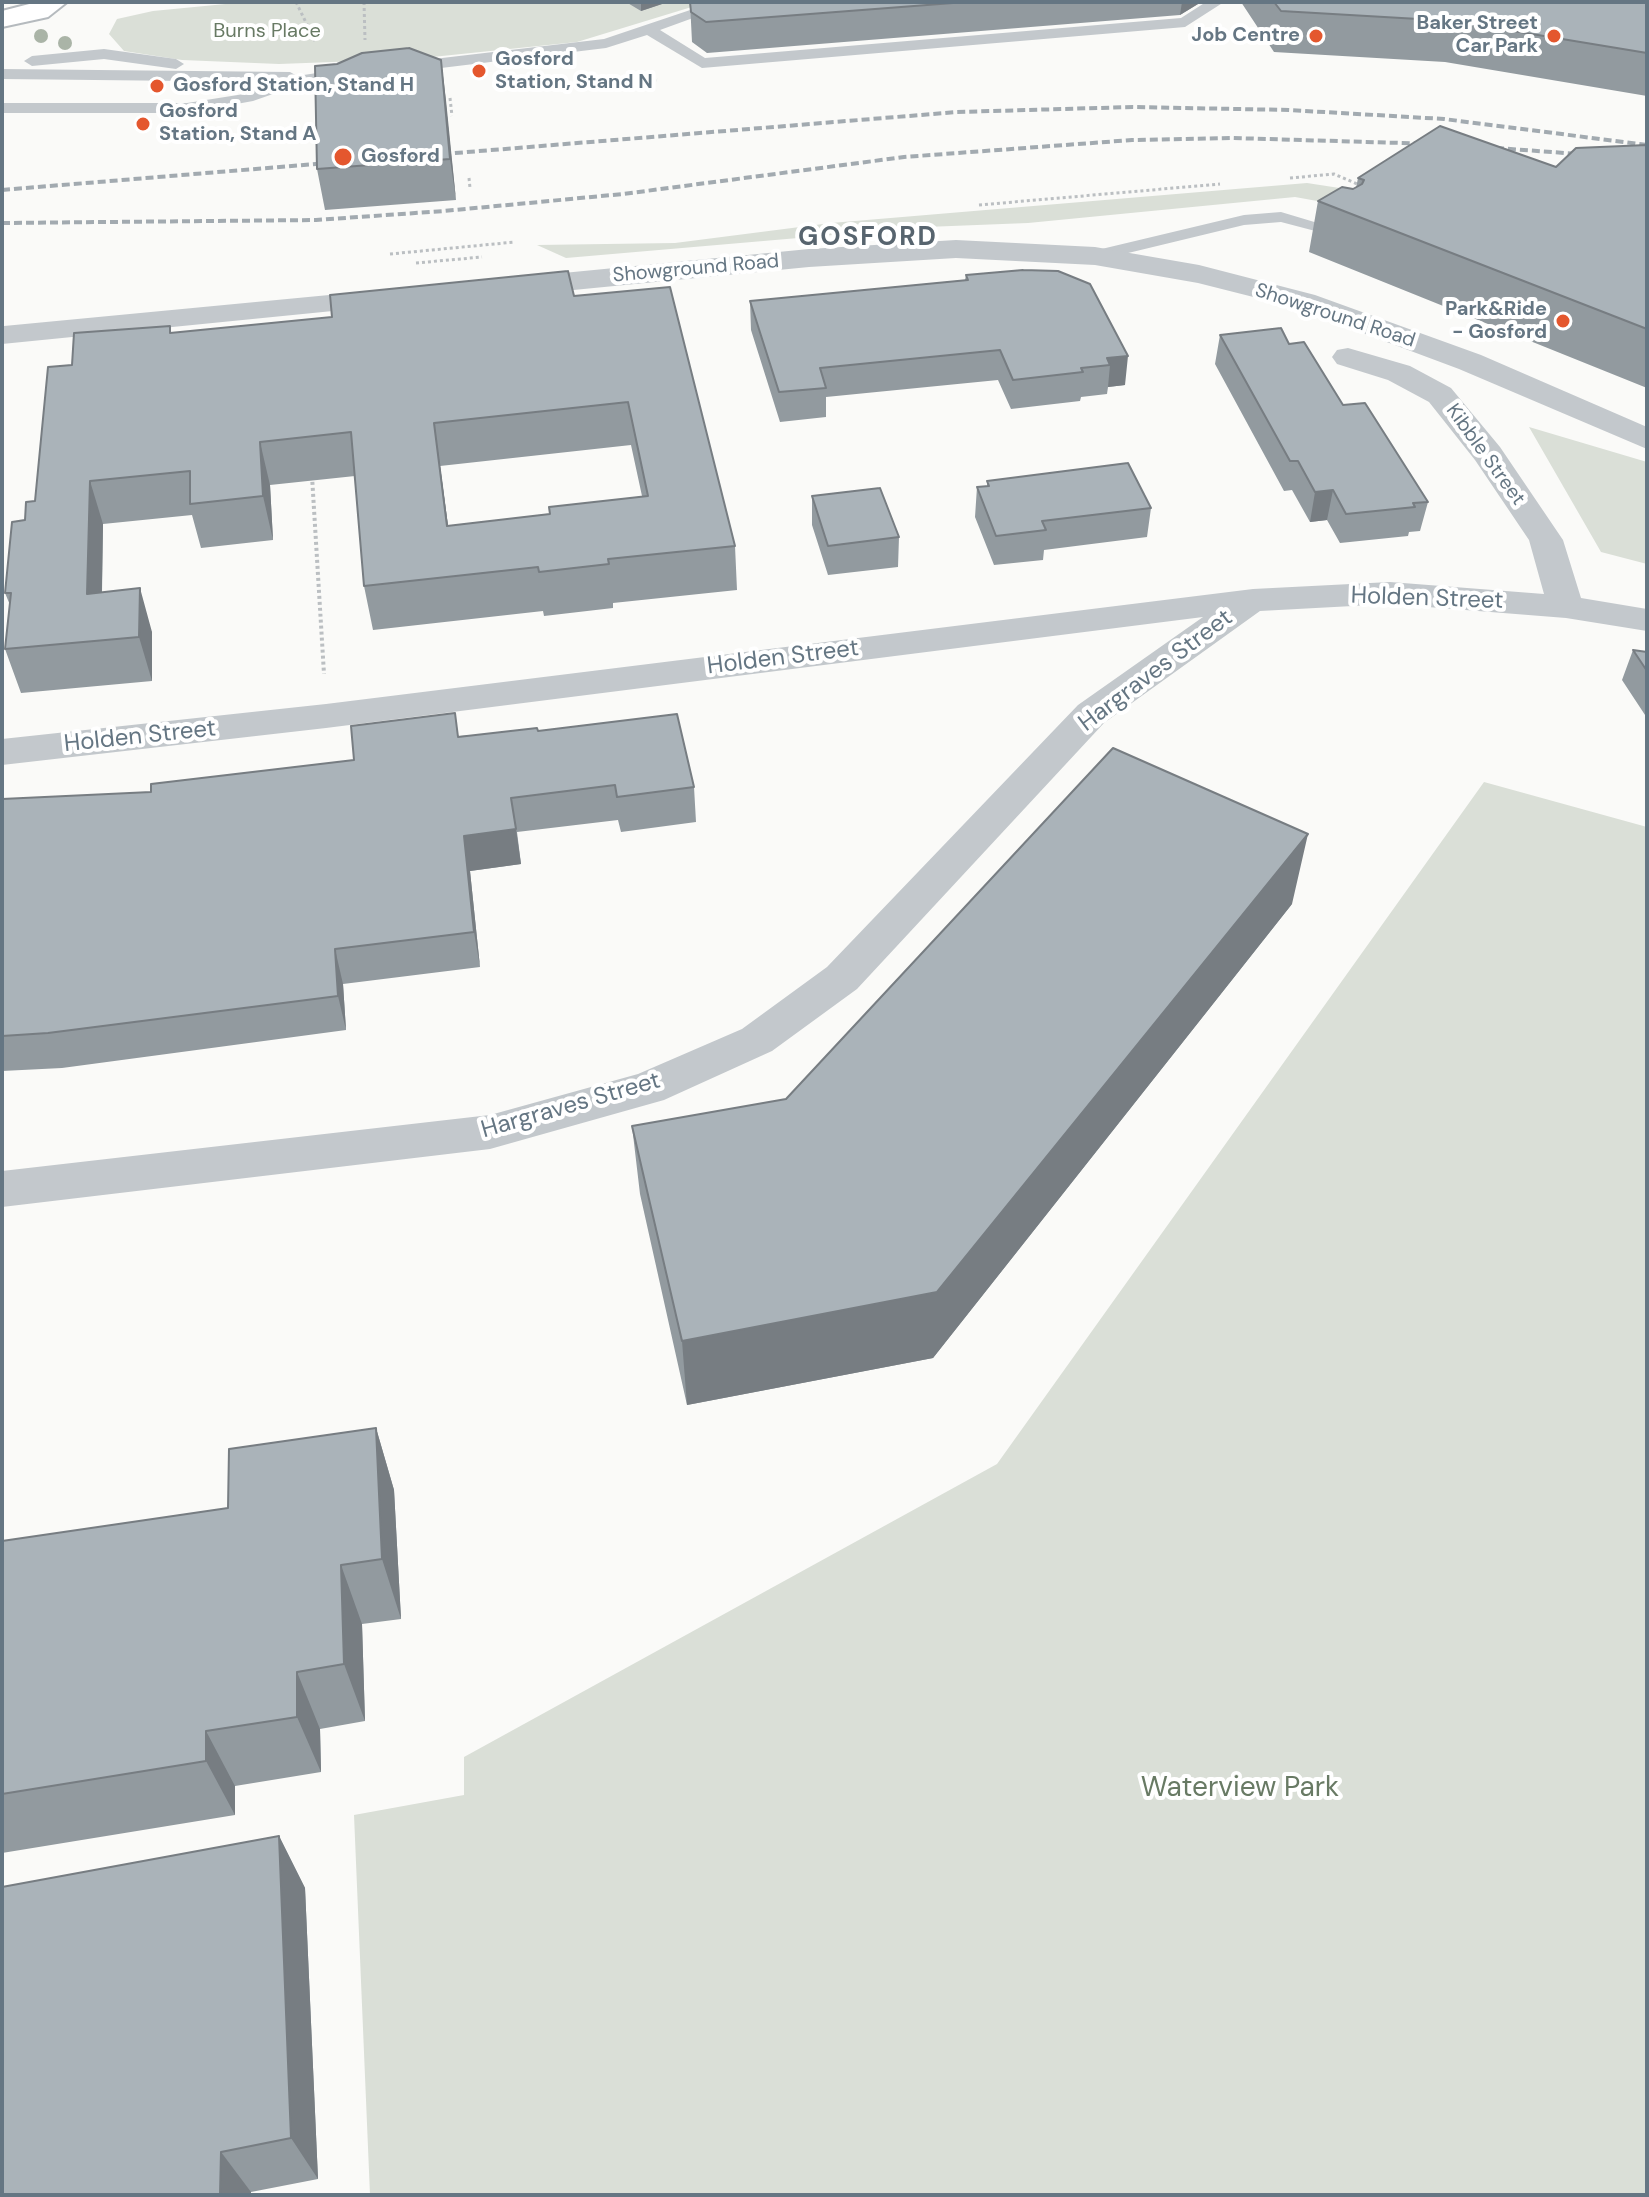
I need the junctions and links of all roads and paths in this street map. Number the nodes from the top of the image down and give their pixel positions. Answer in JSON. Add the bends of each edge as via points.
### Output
{"nodes":[{"id":1,"x":54,"y":2,"type":"edge"},
{"id":2,"x":296,"y":2,"type":"edge"},
{"id":3,"x":364,"y":2,"type":"edge"},
{"id":4,"x":729,"y":2,"type":"edge"},
{"id":5,"x":1216,"y":2,"type":"edge"},
{"id":6,"x":2,"y":19,"type":"edge"},
{"id":7,"x":650,"y":30,"type":"junction"},
{"id":8,"x":365,"y":35,"type":"dead end"},
{"id":9,"x":316,"y":45,"type":"dead end"},
{"id":10,"x":2,"y":67,"type":"edge"},
{"id":11,"x":393,"y":68,"type":"edge"},
{"id":12,"x":366,"y":71,"type":"edge"},
{"id":13,"x":2,"y":74,"type":"edge"},
{"id":14,"x":205,"y":76,"type":"junction"},
{"id":15,"x":305,"y":78,"type":"junction"},
{"id":16,"x":2,"y":108,"type":"edge"},
{"id":17,"x":452,"y":109,"type":"dead end"},
{"id":18,"x":452,"y":116,"type":"dead end"},
{"id":19,"x":469,"y":178,"type":"dead end"},
{"id":20,"x":470,"y":188,"type":"dead end"},
{"id":21,"x":1342,"y":233,"type":"edge"},
{"id":22,"x":504,"y":242,"type":"dead end"},
{"id":23,"x":380,"y":255,"type":"dead end"},
{"id":24,"x":1095,"y":256,"type":"junction"},
{"id":25,"x":485,"y":289,"type":"edge"},
{"id":26,"x":423,"y":295,"type":"edge"},
{"id":27,"x":3,"y":334,"type":"edge"},
{"id":28,"x":1348,"y":357,"type":"dead end"},
{"id":29,"x":1647,"y":439,"type":"edge"},
{"id":30,"x":311,"y":470,"type":"edge"},
{"id":31,"x":1253,"y":600,"type":"junction"},
{"id":32,"x":1566,"y":607,"type":"junction"},
{"id":33,"x":1647,"y":620,"type":"edge"},
{"id":34,"x":326,"y":716,"type":"junction"},
{"id":35,"x":2,"y":752,"type":"edge"},
{"id":36,"x":2,"y":1189,"type":"edge"}],
"edges":[{"from":1,"to":6,"type":"main road","via":[[39,12]]},
{"from":2,"to":9,"type":"path"},
{"from":3,"to":8,"type":"path"},
{"from":4,"to":7,"type":"lane"},
{"from":5,"to":7,"type":"lane","via":[[1185,22],[702,63]]},
{"from":7,"to":11,"type":"lane","via":[[581,48]]},
{"from":10,"to":14,"type":"lane","via":[[104,54],[162,60]]},
{"from":12,"to":15,"type":"lane"},
{"from":13,"to":14,"type":"lane"},
{"from":14,"to":15,"type":"lane"},
{"from":15,"to":16,"type":"lane","via":[[247,98],[196,107]]},
{"from":17,"to":18,"type":"path"},
{"from":19,"to":20,"type":"path"},
{"from":21,"to":24,"type":"lane","via":[[1281,217],[1244,220]]},
{"from":22,"to":23,"type":"path"},
{"from":24,"to":25,"type":"street","name":"Showground Road","via":[[956,249]]},
{"from":24,"to":29,"type":"street","name":"Showground Road","via":[[1199,274],[1304,301],[1470,362]]},
{"from":26,"to":27,"type":"street"},
{"from":28,"to":32,"type":"street","name":"Kibble Street","via":[[1399,373],[1440,395],[1546,540]]},
{"from":30,"to":34,"type":"path"},
{"from":31,"to":32,"type":"street","name":"Holden Street","via":[[1390,593]]},
{"from":31,"to":34,"type":"street","name":"Holden Street"},
{"from":31,"to":36,"type":"street","name":"Hargraves Street","via":[[1091,714],[842,978],[757,1040],[649,1088],[490,1132]]},
{"from":32,"to":33,"type":"street","name":"Holden Street"},
{"from":34,"to":35,"type":"street","name":"Holden Street"}]}
